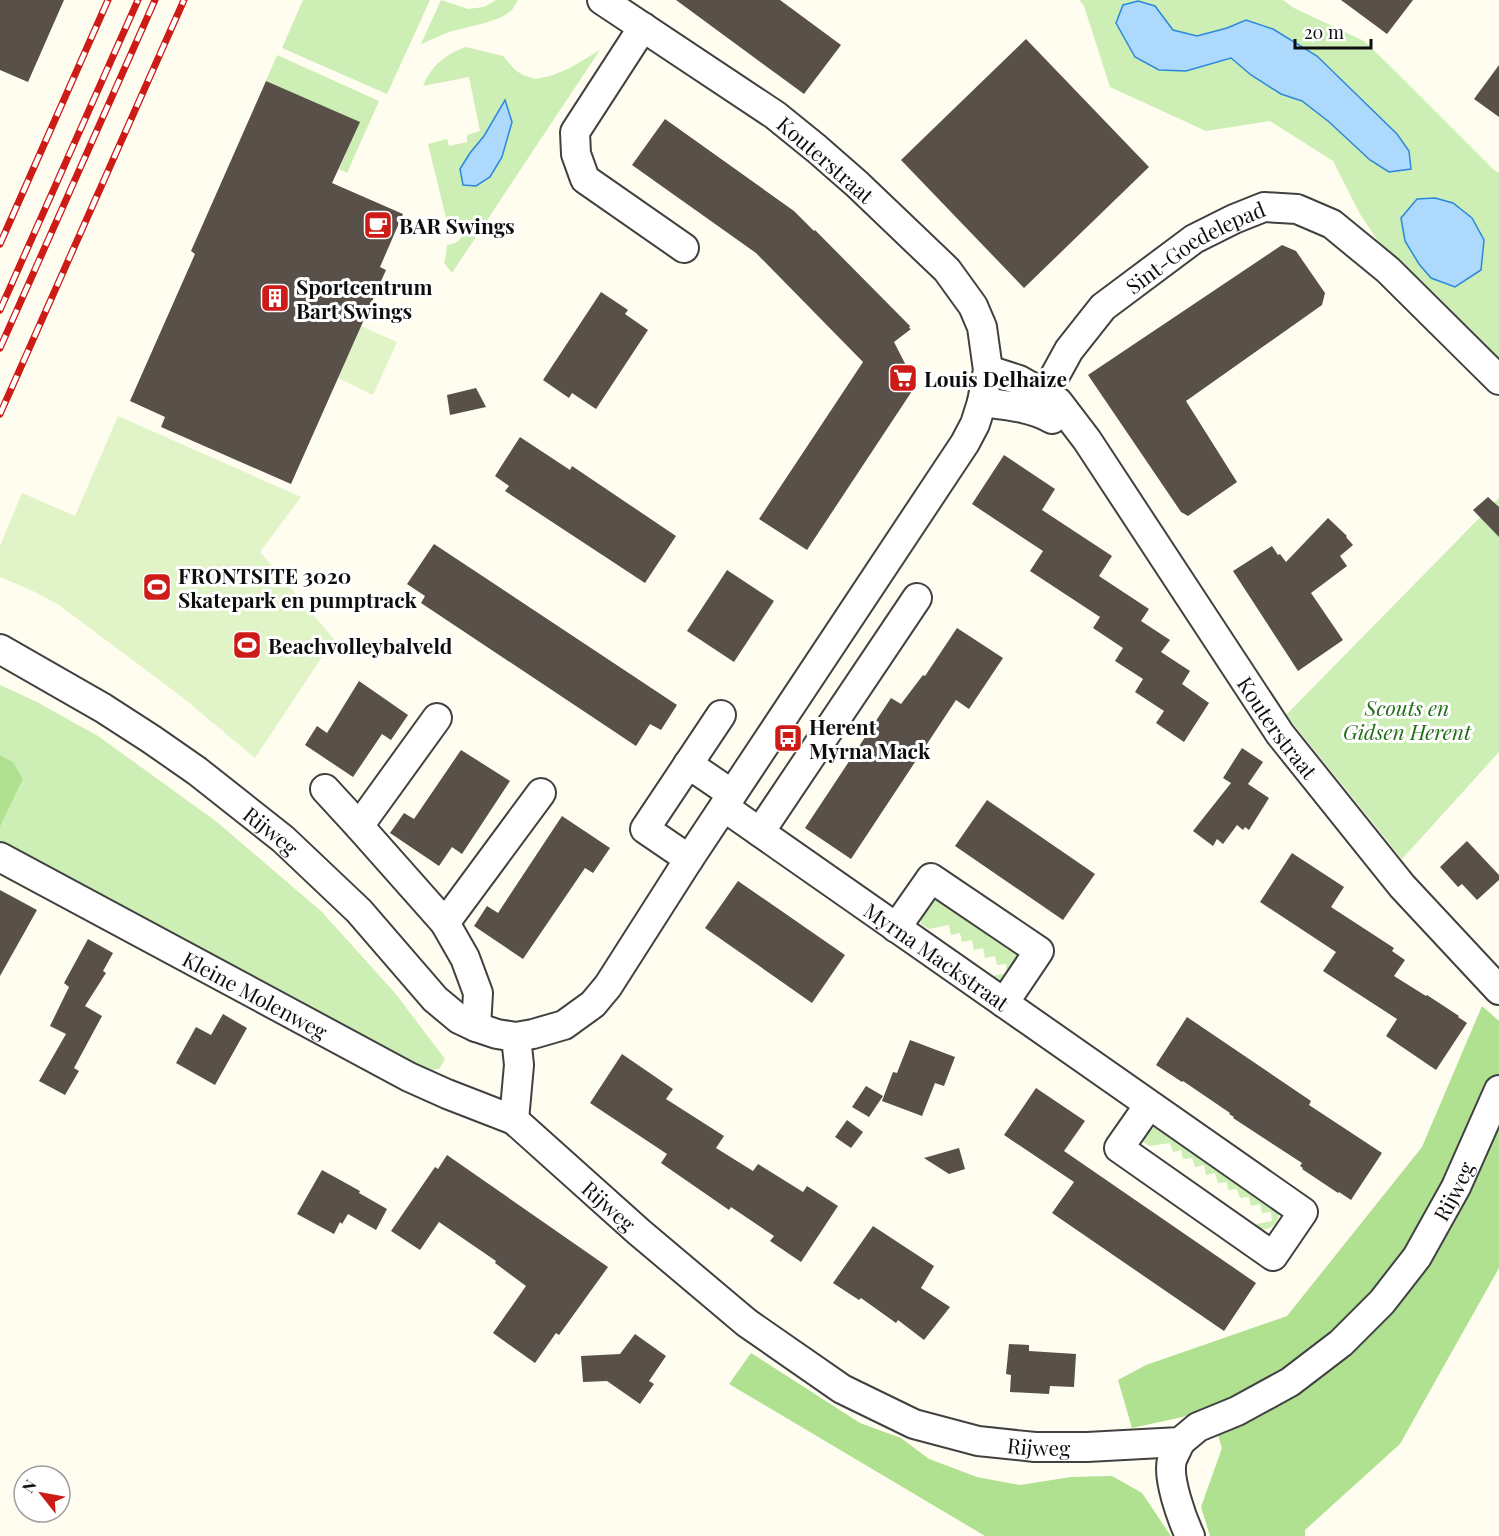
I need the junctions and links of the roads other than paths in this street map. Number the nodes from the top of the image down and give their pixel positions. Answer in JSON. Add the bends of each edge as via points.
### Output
{"nodes":[{"id":1,"x":602,"y":0,"type":"edge"},
{"id":2,"x":643,"y":27,"type":"junction"},
{"id":3,"x":684,"y":248,"type":"dead end"},
{"id":4,"x":988,"y":370,"type":"junction"},
{"id":5,"x":1499,"y":380,"type":"edge"},
{"id":6,"x":982,"y":402,"type":"junction"},
{"id":7,"x":1039,"y":403,"type":"junction"},
{"id":8,"x":917,"y":598,"type":"dead end"},
{"id":9,"x":2,"y":651,"type":"edge"},
{"id":10,"x":721,"y":715,"type":"dead end"},
{"id":11,"x":437,"y":718,"type":"dead end"},
{"id":12,"x":688,"y":764,"type":"junction"},
{"id":13,"x":325,"y":789,"type":"dead end"},
{"id":14,"x":541,"y":793,"type":"dead end"},
{"id":15,"x":728,"y":801,"type":"junction"},
{"id":16,"x":360,"y":826,"type":"junction"},
{"id":17,"x":760,"y":832,"type":"junction"},
{"id":18,"x":0,"y":857,"type":"edge"},
{"id":19,"x":689,"y":859,"type":"junction"},
{"id":20,"x":445,"y":923,"type":"junction"},
{"id":21,"x":896,"y":928,"type":"junction"},
{"id":22,"x":1499,"y":990,"type":"edge"},
{"id":23,"x":1004,"y":1003,"type":"junction"},
{"id":24,"x":476,"y":1027,"type":"junction"},
{"id":25,"x":516,"y":1037,"type":"junction"},
{"id":26,"x":1499,"y":1090,"type":"edge"},
{"id":27,"x":1149,"y":1105,"type":"junction"},
{"id":28,"x":514,"y":1120,"type":"junction"},
{"id":29,"x":1180,"y":1443,"type":"junction"},
{"id":30,"x":1190,"y":1536,"type":"edge"}],
"edges":[{"from":1,"to":2,"type":"street","name":"Kouterstraat"},
{"from":2,"to":3,"type":"street","via":[[575,132],[576,154],[585,179]]},
{"from":2,"to":4,"type":"street","name":"Kouterstraat","via":[[775,115],[857,184],[947,270],[973,306],[982,327]]},
{"from":4,"to":6,"type":"street","name":"Kouterstraat"},
{"from":4,"to":7,"type":"street","name":"Kouterstraat","via":[[1019,380]]},
{"from":5,"to":7,"type":"street","name":"Sint-Goedelepad","via":[[1388,270],[1332,224],[1297,209],[1264,207],[1194,239],[1103,307],[1069,351]]},
{"from":6,"to":7,"type":"street","name":"Kouterstraat","via":[[1013,406]]},
{"from":6,"to":15,"type":"street","via":[[965,443]]},
{"from":7,"to":22,"type":"street","name":"Kouterstraat","via":[[1044,414],[1087,440],[1280,734],[1402,886]]},
{"from":8,"to":17,"type":"street"},
{"from":9,"to":24,"type":"street","name":"Rijweg","via":[[151,738],[283,839],[359,911],[445,1010]]},
{"from":10,"to":12,"type":"street"},
{"from":11,"to":16,"type":"street"},
{"from":12,"to":15,"type":"street","name":"Myrna Mackstraat"},
{"from":12,"to":19,"type":"street","via":[[645,829]]},
{"from":13,"to":16,"type":"street"},
{"from":14,"to":20,"type":"street"},
{"from":15,"to":17,"type":"street","name":"Myrna Mackstraat"},
{"from":15,"to":19,"type":"street"},
{"from":16,"to":20,"type":"street"},
{"from":17,"to":21,"type":"street","name":"Myrna Mackstraat"},
{"from":18,"to":28,"type":"street","name":"Kleine Molenweg","via":[[409,1077]]},
{"from":19,"to":25,"type":"street","via":[[593,1004],[564,1025]]},
{"from":20,"to":24,"type":"street","via":[[465,958],[478,993]]},
{"from":21,"to":23,"type":"street","name":"Myrna Mackstraat"},
{"from":21,"to":23,"type":"street","via":[[931,878],[1039,951]]},
{"from":23,"to":27,"type":"street","name":"Myrna Mackstraat"},
{"from":24,"to":25,"type":"street","name":"Rijweg"},
{"from":25,"to":28,"type":"street","via":[[519,1065]]},
{"from":26,"to":29,"type":"street","name":"Rijweg","via":[[1456,1187],[1417,1257],[1382,1302],[1341,1343],[1290,1382],[1198,1427]]},
{"from":27,"to":27,"type":"street","name":"Myrna Mackstraat","via":[[1303,1212],[1273,1256],[1119,1148]]},
{"from":28,"to":29,"type":"street","name":"Rijweg","via":[[747,1323],[842,1389],[914,1424],[978,1441],[1035,1447]]},
{"from":29,"to":30,"type":"street","via":[[1171,1475]]}]}
